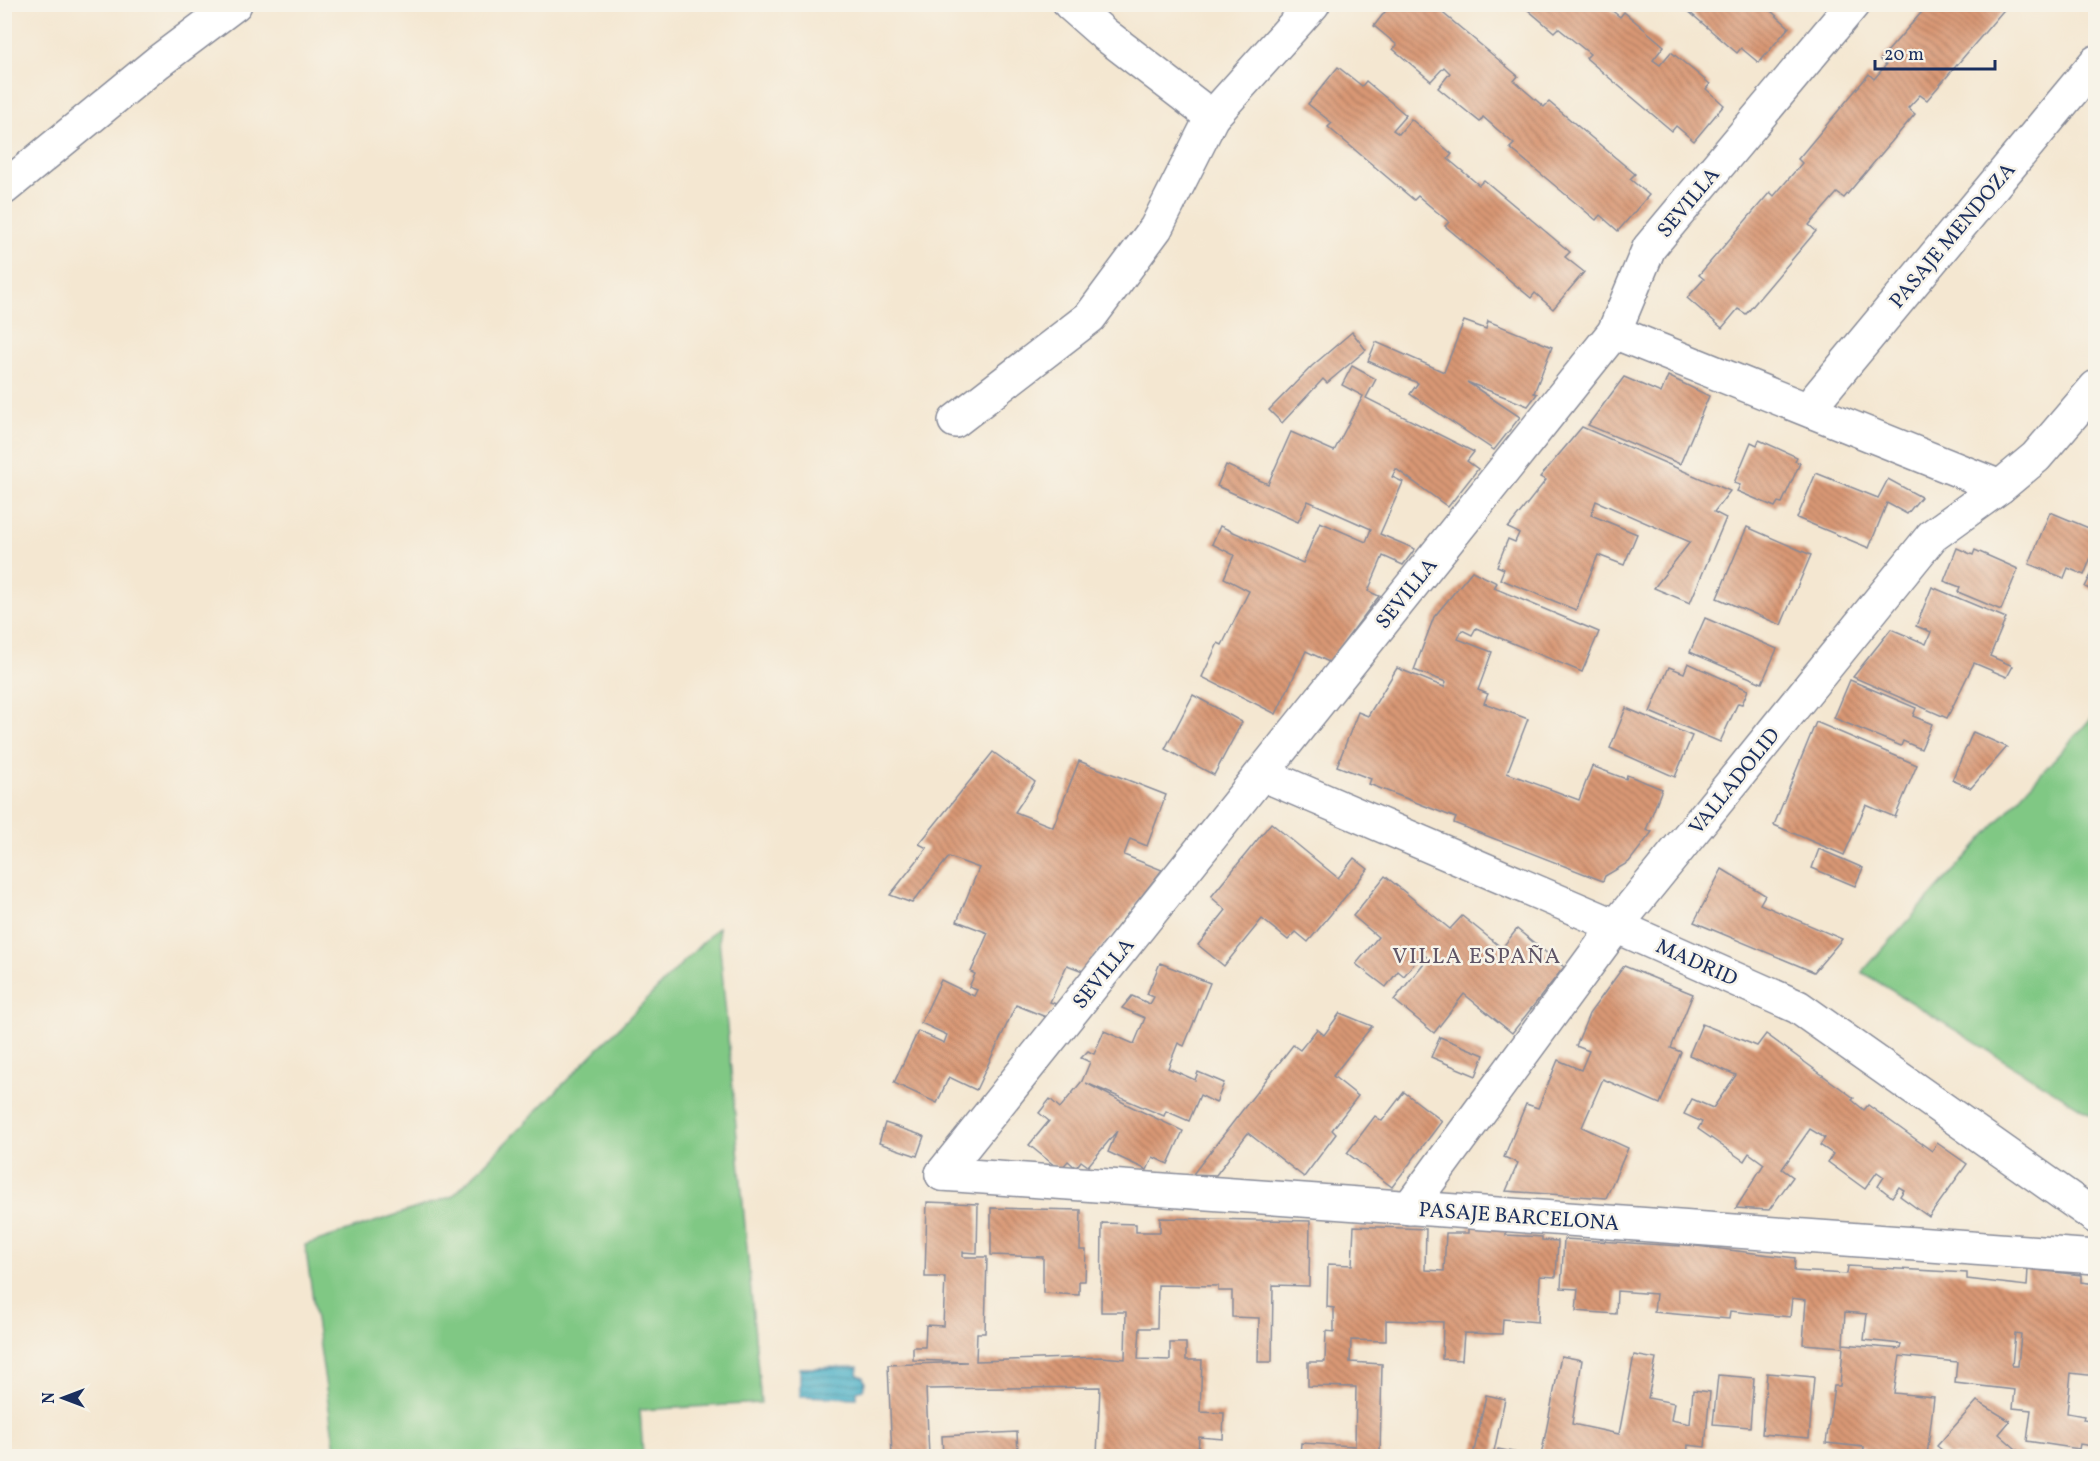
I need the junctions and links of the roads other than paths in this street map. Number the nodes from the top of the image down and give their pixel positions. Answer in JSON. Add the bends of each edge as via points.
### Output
{"nodes":[{"id":1,"x":235,"y":4,"type":"edge"},
{"id":2,"x":1070,"y":4,"type":"edge"},
{"id":3,"x":1314,"y":4,"type":"edge"},
{"id":4,"x":1839,"y":9,"type":"edge"},
{"id":5,"x":2096,"y":62,"type":"edge"},
{"id":6,"x":1212,"y":117,"type":"junction"},
{"id":7,"x":4,"y":188,"type":"edge"},
{"id":8,"x":1614,"y":332,"type":"junction"},
{"id":9,"x":2096,"y":387,"type":"edge"},
{"id":10,"x":1808,"y":409,"type":"junction"},
{"id":11,"x":955,"y":421,"type":"dead end"},
{"id":12,"x":2000,"y":488,"type":"junction"},
{"id":13,"x":1262,"y":774,"type":"junction"},
{"id":14,"x":1616,"y":926,"type":"junction"},
{"id":15,"x":942,"y":1174,"type":"joint"},
{"id":16,"x":1409,"y":1208,"type":"junction"},
{"id":17,"x":2096,"y":1217,"type":"edge"},
{"id":18,"x":2096,"y":1257,"type":"edge"}],
"edges":[{"from":1,"to":7,"type":"street"},
{"from":2,"to":6,"type":"street"},
{"from":3,"to":6,"type":"street"},
{"from":4,"to":8,"type":"street","name":"SEVILLA","via":[[1649,248]]},
{"from":5,"to":10,"type":"street","name":"PASAJE MENDOZA"},
{"from":6,"to":11,"type":"street","via":[[1156,228],[1090,317]]},
{"from":8,"to":10,"type":"street"},
{"from":8,"to":13,"type":"street","name":"SEVILLA"},
{"from":9,"to":12,"type":"street","name":"VALLADOLID","via":[[2036,457]]},
{"from":10,"to":12,"type":"street"},
{"from":12,"to":14,"type":"street","name":"VALLADOLID","via":[[1932,536]]},
{"from":13,"to":14,"type":"street","name":"MADRID"},
{"from":13,"to":15,"type":"street","name":"SEVILLA"},
{"from":14,"to":16,"type":"street","name":"VALLADOLID"},
{"from":14,"to":17,"type":"street","name":"MADRID","via":[[1798,1007]]},
{"from":15,"to":16,"type":"street","name":"PASAJE BARCELONA"},
{"from":16,"to":18,"type":"street","name":"PASAJE BARCELONA"}]}
